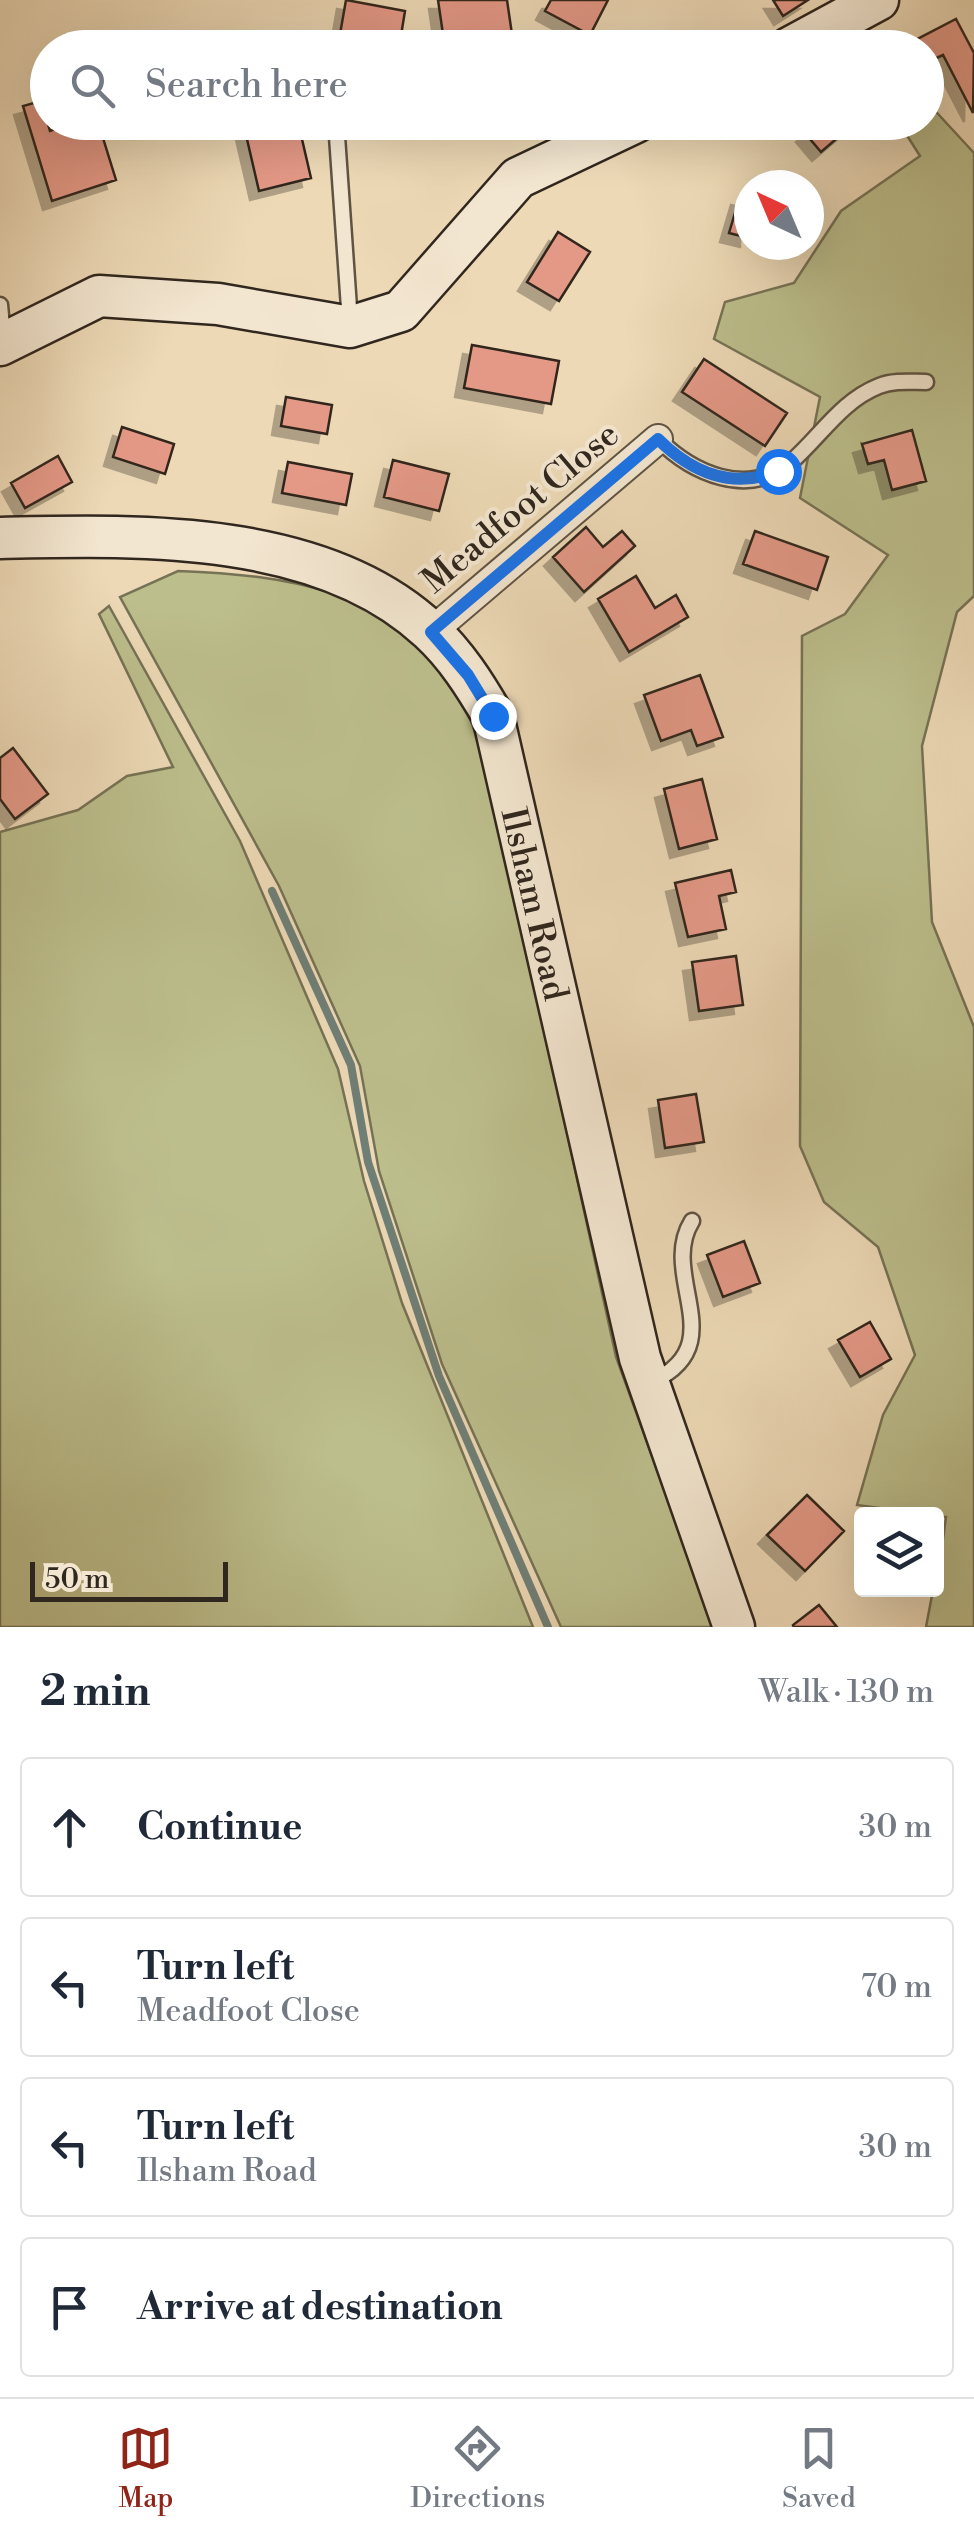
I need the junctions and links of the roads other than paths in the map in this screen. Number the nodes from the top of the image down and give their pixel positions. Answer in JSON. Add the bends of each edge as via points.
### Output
{"nodes":[{"id":1,"x":878,"y":0,"type":"edge"},
{"id":2,"x":822,"y":30,"type":"edge"},
{"id":3,"x":337,"y":140,"type":"edge"},
{"id":4,"x":598,"y":140,"type":"edge"},
{"id":5,"x":350,"y":327,"type":"junction"},
{"id":6,"x":1,"y":331,"type":"edge"},
{"id":7,"x":926,"y":382,"type":"dead end"},
{"id":8,"x":658,"y":439,"type":"joint"},
{"id":9,"x":0,"y":538,"type":"edge"},
{"id":10,"x":431,"y":632,"type":"junction"},
{"id":11,"x":692,"y":1221,"type":"dead end"},
{"id":12,"x":648,"y":1383,"type":"junction"},
{"id":13,"x":734,"y":1627,"type":"edge"}],
"edges":[{"from":1,"to":2,"type":"street"},
{"from":3,"to":5,"type":"lane"},
{"from":4,"to":5,"type":"street","via":[[518,178],[401,311]]},
{"from":5,"to":6,"type":"street","via":[[218,304],[100,296]]},
{"from":7,"to":8,"type":"lane","via":[[869,391],[824,425],[794,460],[762,478],[729,479],[693,468]]},
{"from":8,"to":10,"type":"street","name":"Meadfoot Close"},
{"from":9,"to":10,"type":"street","name":"Ilsham Road","via":[[134,535],[255,550],[343,578]]},
{"from":10,"to":12,"type":"street","name":"Ilsham Road","via":[[493,716]]},
{"from":11,"to":12,"type":"lane","via":[[681,1252],[689,1349],[679,1369]]},
{"from":12,"to":13,"type":"street","name":"Ilsham Road"}]}
